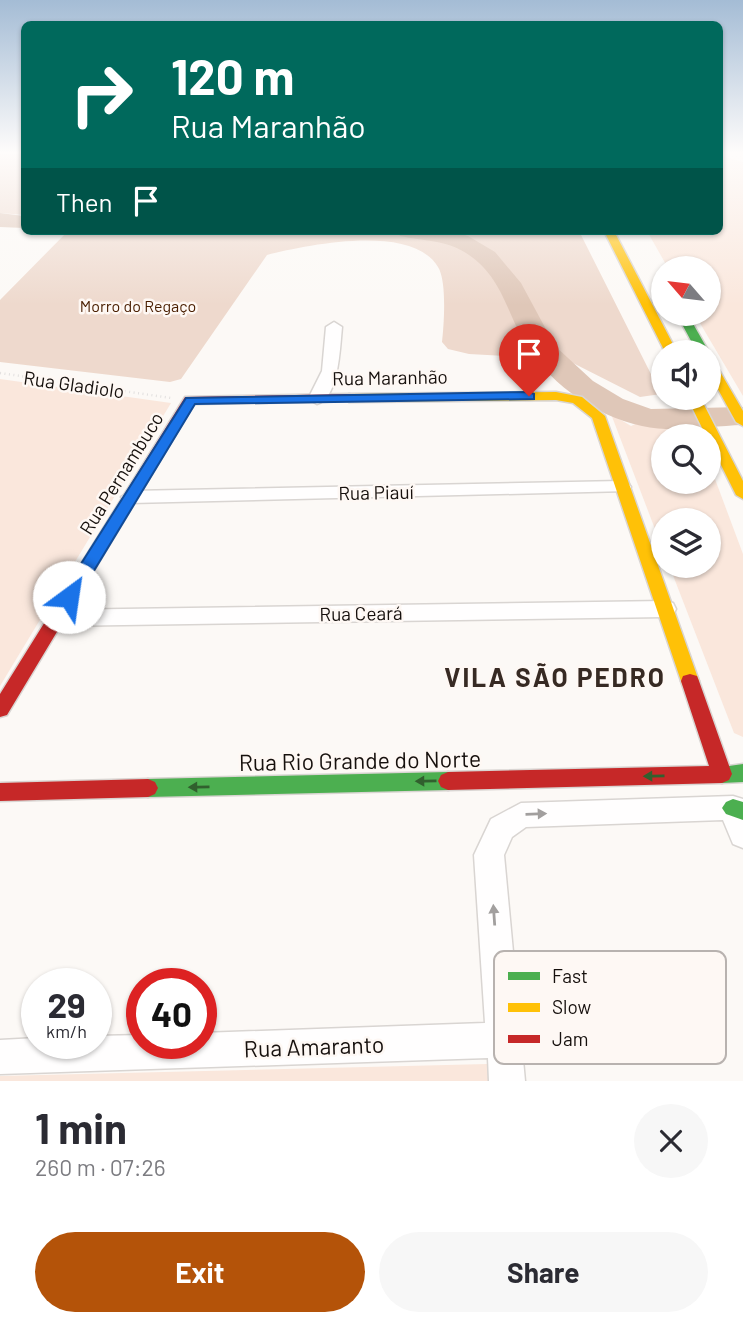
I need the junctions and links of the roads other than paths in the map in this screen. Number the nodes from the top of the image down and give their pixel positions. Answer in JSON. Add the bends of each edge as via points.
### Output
{"nodes":[{"id":1,"x":611,"y":235,"type":"edge"},
{"id":2,"x":334,"y":327,"type":"dead end"},
{"id":3,"x":665,"y":340,"type":"edge"},
{"id":4,"x":721,"y":385,"type":"edge"},
{"id":5,"x":317,"y":399,"type":"junction"},
{"id":6,"x":190,"y":400,"type":"joint"},
{"id":7,"x":700,"y":410,"type":"edge"},
{"id":8,"x":743,"y":422,"type":"edge"},
{"id":9,"x":621,"y":487,"type":"junction"},
{"id":10,"x":743,"y":495,"type":"edge"},
{"id":11,"x":131,"y":497,"type":"junction"},
{"id":12,"x":665,"y":609,"type":"junction"},
{"id":13,"x":57,"y":618,"type":"junction"},
{"id":14,"x":0,"y":710,"type":"edge"},
{"id":15,"x":743,"y":773,"type":"edge"},
{"id":16,"x":722,"y":774,"type":"junction"},
{"id":17,"x":0,"y":792,"type":"edge"},
{"id":18,"x":738,"y":809,"type":"edge"},
{"id":19,"x":743,"y":835,"type":"edge"},
{"id":20,"x":496,"y":951,"type":"edge"},
{"id":21,"x":494,"y":1040,"type":"edge"},
{"id":22,"x":0,"y":1056,"type":"edge"}],
"edges":[{"from":1,"to":3,"type":"main road"},
{"from":2,"to":5,"type":"street","via":[[330,371]]},
{"from":4,"to":8,"type":"main road"},
{"from":5,"to":6,"type":"main road","name":"Rua Maranhão"},
{"from":5,"to":9,"type":"main road","name":"Rua Maranhão","via":[[556,396],[589,406],[598,416]]},
{"from":6,"to":11,"type":"main road","name":"Rua Pernambuco"},
{"from":7,"to":10,"type":"main road"},
{"from":9,"to":11,"type":"street","name":"Rua Piauí"},
{"from":9,"to":12,"type":"main road"},
{"from":11,"to":13,"type":"main road","name":"Rua Pernambuco"},
{"from":12,"to":13,"type":"street","name":"Rua Ceará"},
{"from":12,"to":16,"type":"main road"},
{"from":13,"to":14,"type":"main road","name":"Rua Pernambuco"},
{"from":15,"to":16,"type":"main road","name":"Rua Rio Grande do Norte"},
{"from":16,"to":17,"type":"main road","name":"Rua Rio Grande do Norte","one_way":true},
{"from":18,"to":19,"type":"street"},
{"from":20,"to":18,"type":"street","one_way":true,"via":[[489,855],[501,828],[521,815]]},
{"from":21,"to":22,"type":"street","name":"Rua Amaranto"}]}
